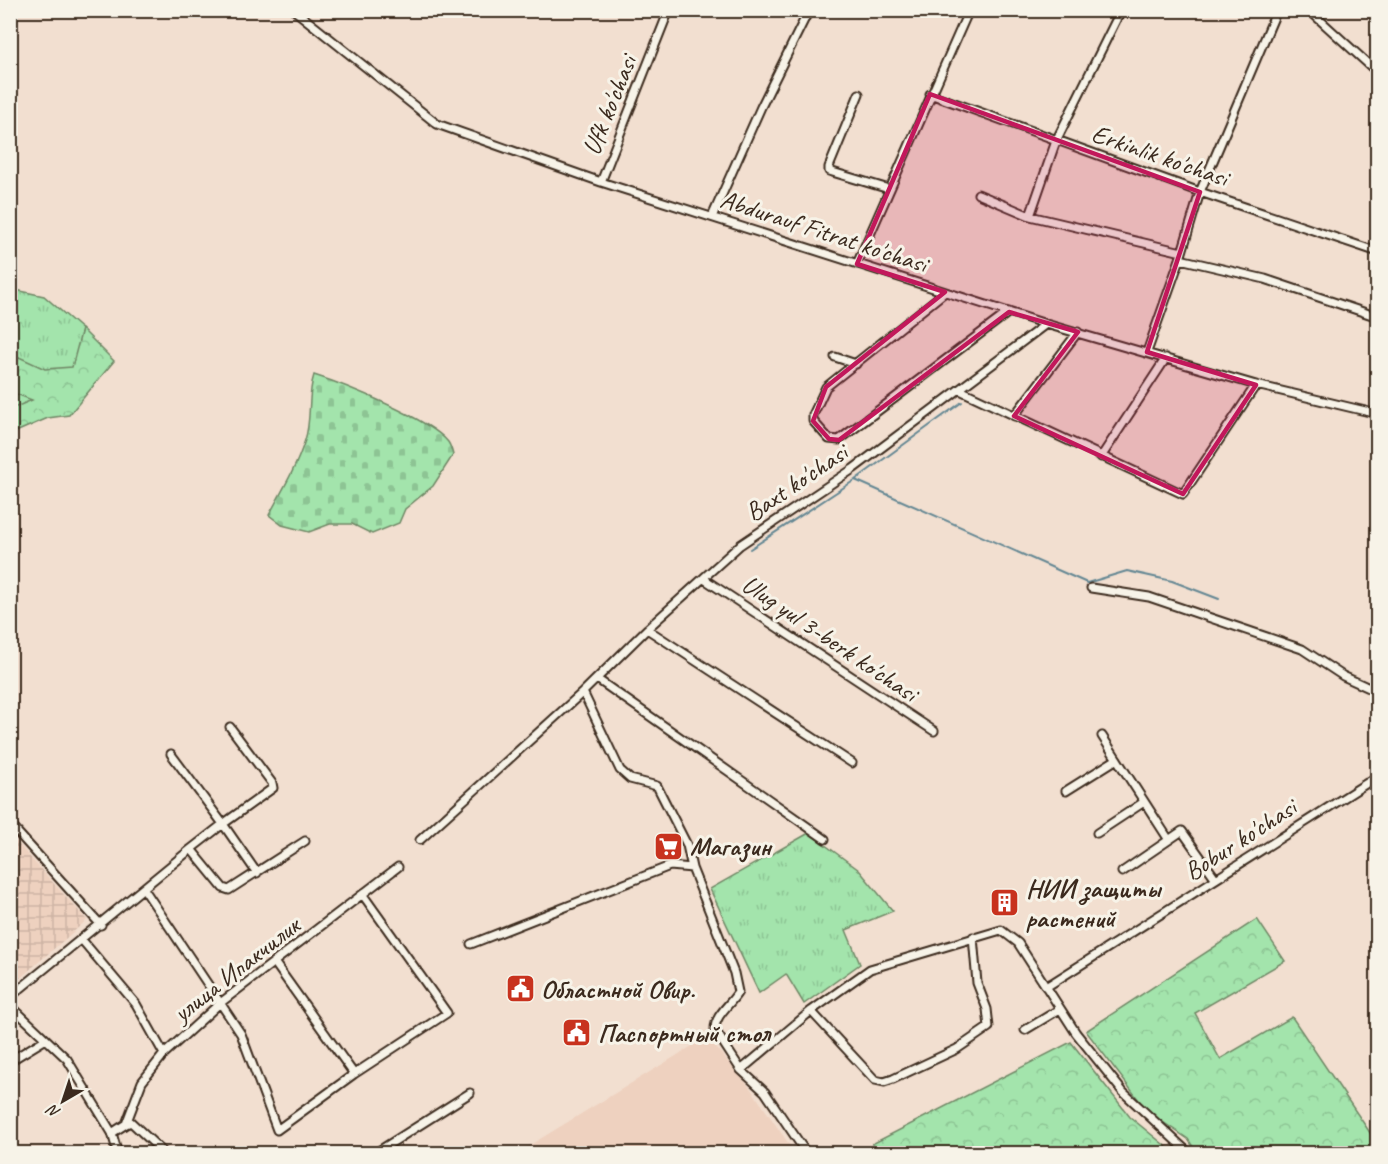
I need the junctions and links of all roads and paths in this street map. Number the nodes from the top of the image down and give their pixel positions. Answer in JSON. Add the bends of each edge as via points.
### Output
{"nodes":[{"id":1,"x":294,"y":10,"type":"edge"},
{"id":2,"x":669,"y":10,"type":"edge"},
{"id":3,"x":809,"y":10,"type":"edge"},
{"id":4,"x":969,"y":10,"type":"edge"},
{"id":5,"x":1121,"y":10,"type":"edge"},
{"id":6,"x":1277,"y":10,"type":"edge"},
{"id":7,"x":1309,"y":10,"type":"edge"},
{"id":8,"x":1377,"y":73,"type":"edge"},
{"id":9,"x":859,"y":94,"type":"dead end"},
{"id":10,"x":930,"y":94,"type":"junction"},
{"id":11,"x":1056,"y":141,"type":"junction"},
{"id":12,"x":601,"y":182,"type":"junction"},
{"id":13,"x":889,"y":189,"type":"junction"},
{"id":14,"x":1200,"y":192,"type":"junction"},
{"id":15,"x":978,"y":194,"type":"dead end"},
{"id":16,"x":1030,"y":216,"type":"junction"},
{"id":17,"x":712,"y":217,"type":"junction"},
{"id":18,"x":1377,"y":252,"type":"edge"},
{"id":19,"x":1181,"y":255,"type":"junction"},
{"id":20,"x":857,"y":264,"type":"junction"},
{"id":21,"x":945,"y":292,"type":"junction"},
{"id":22,"x":1009,"y":312,"type":"junction"},
{"id":23,"x":1377,"y":317,"type":"edge"},
{"id":24,"x":1046,"y":324,"type":"junction"},
{"id":25,"x":1078,"y":332,"type":"junction"},
{"id":26,"x":1147,"y":352,"type":"junction"},
{"id":27,"x":835,"y":357,"type":"dead end"},
{"id":28,"x":1166,"y":358,"type":"junction"},
{"id":29,"x":856,"y":364,"type":"junction"},
{"id":30,"x":1256,"y":385,"type":"junction"},
{"id":31,"x":960,"y":390,"type":"junction"},
{"id":32,"x":1377,"y":414,"type":"edge"},
{"id":33,"x":1014,"y":416,"type":"junction"},
{"id":34,"x":1101,"y":457,"type":"junction"},
{"id":35,"x":704,"y":579,"type":"junction"},
{"id":36,"x":1091,"y":588,"type":"dead end"},
{"id":37,"x":647,"y":629,"type":"junction"},
{"id":38,"x":597,"y":679,"type":"junction"},
{"id":39,"x":583,"y":692,"type":"junction"},
{"id":40,"x":1377,"y":692,"type":"edge"},
{"id":41,"x":230,"y":727,"type":"dead end"},
{"id":42,"x":934,"y":731,"type":"dead end"},
{"id":43,"x":1102,"y":736,"type":"dead end"},
{"id":44,"x":171,"y":754,"type":"dead end"},
{"id":45,"x":1116,"y":759,"type":"junction"},
{"id":46,"x":852,"y":763,"type":"dead end"},
{"id":47,"x":1377,"y":776,"type":"edge"},
{"id":48,"x":1066,"y":791,"type":"dead end"},
{"id":49,"x":1144,"y":802,"type":"junction"},
{"id":50,"x":10,"y":824,"type":"edge"},
{"id":51,"x":223,"y":824,"type":"junction"},
{"id":52,"x":1097,"y":834,"type":"dead end"},
{"id":53,"x":825,"y":839,"type":"dead end"},
{"id":54,"x":420,"y":840,"type":"dead end"},
{"id":55,"x":1169,"y":840,"type":"junction"},
{"id":56,"x":305,"y":841,"type":"dead end"},
{"id":57,"x":191,"y":849,"type":"junction"},
{"id":58,"x":398,"y":867,"type":"dead end"},
{"id":59,"x":692,"y":868,"type":"junction"},
{"id":60,"x":1122,"y":872,"type":"dead end"},
{"id":61,"x":257,"y":873,"type":"junction"},
{"id":62,"x":1216,"y":879,"type":"junction"},
{"id":63,"x":144,"y":889,"type":"junction"},
{"id":64,"x":363,"y":895,"type":"junction"},
{"id":65,"x":101,"y":925,"type":"junction"},
{"id":66,"x":973,"y":937,"type":"junction"},
{"id":67,"x":82,"y":940,"type":"junction"},
{"id":68,"x":471,"y":944,"type":"dead end"},
{"id":69,"x":274,"y":962,"type":"junction"},
{"id":70,"x":1046,"y":987,"type":"junction"},
{"id":71,"x":10,"y":997,"type":"edge"},
{"id":72,"x":219,"y":1004,"type":"junction"},
{"id":73,"x":10,"y":1005,"type":"edge"},
{"id":74,"x":1060,"y":1009,"type":"junction"},
{"id":75,"x":811,"y":1011,"type":"junction"},
{"id":76,"x":1025,"y":1030,"type":"dead end"},
{"id":77,"x":46,"y":1039,"type":"junction"},
{"id":78,"x":164,"y":1054,"type":"junction"},
{"id":79,"x":10,"y":1061,"type":"edge"},
{"id":80,"x":741,"y":1070,"type":"junction"},
{"id":81,"x":354,"y":1074,"type":"junction"},
{"id":82,"x":470,"y":1093,"type":"dead end"},
{"id":83,"x":126,"y":1124,"type":"junction"},
{"id":84,"x":112,"y":1133,"type":"junction"},
{"id":85,"x":118,"y":1154,"type":"edge"},
{"id":86,"x":165,"y":1154,"type":"edge"},
{"id":87,"x":374,"y":1154,"type":"edge"},
{"id":88,"x":807,"y":1154,"type":"edge"},
{"id":89,"x":1190,"y":1154,"type":"edge"}],
"edges":[{"from":1,"to":12,"type":"street","name":"Abdurauf Fitrat ko'chasi","via":[[437,124]]},
{"from":2,"to":12,"type":"street","name":"Ufk ko'chasi"},
{"from":3,"to":17,"type":"street"},
{"from":4,"to":10,"type":"street"},
{"from":5,"to":11,"type":"street"},
{"from":6,"to":14,"type":"street"},
{"from":7,"to":8,"type":"street"},
{"from":9,"to":13,"type":"street","via":[[828,167],[830,171]]},
{"from":10,"to":11,"type":"street","name":"Erkinlik ko'chasi"},
{"from":10,"to":13,"type":"street"},
{"from":11,"to":14,"type":"street","name":"Erkinlik ko'chasi"},
{"from":11,"to":16,"type":"street"},
{"from":12,"to":17,"type":"street","name":"Abdurauf Fitrat ko'chasi"},
{"from":13,"to":20,"type":"street"},
{"from":14,"to":18,"type":"street","name":"Erkinlik ko'chasi"},
{"from":14,"to":19,"type":"street"},
{"from":15,"to":16,"type":"street"},
{"from":16,"to":19,"type":"street"},
{"from":17,"to":20,"type":"street","name":"Abdurauf Fitrat ko'chasi"},
{"from":19,"to":23,"type":"street"},
{"from":19,"to":26,"type":"street"},
{"from":20,"to":21,"type":"street","name":"Abdurauf Fitrat ko'chasi"},
{"from":21,"to":22,"type":"street","name":"Abdurauf Fitrat ko'chasi"},
{"from":21,"to":29,"type":"street"},
{"from":22,"to":24,"type":"street","name":"Abdurauf Fitrat ko'chasi"},
{"from":22,"to":29,"type":"street","via":[[835,441],[813,421],[813,415],[826,387]]},
{"from":24,"to":25,"type":"street","name":"Abdurauf Fitrat ko'chasi"},
{"from":24,"to":31,"type":"street","name":"Baxt ko'chasi"},
{"from":25,"to":26,"type":"street","name":"Abdurauf Fitrat ko'chasi"},
{"from":25,"to":33,"type":"street"},
{"from":26,"to":28,"type":"street","name":"Abdurauf Fitrat ko'chasi"},
{"from":27,"to":29,"type":"street"},
{"from":28,"to":30,"type":"street","name":"Abdurauf Fitrat ko'chasi"},
{"from":28,"to":34,"type":"street"},
{"from":30,"to":32,"type":"street","name":"Abdurauf Fitrat ko'chasi"},
{"from":30,"to":34,"type":"street","via":[[1183,494]]},
{"from":31,"to":33,"type":"street"},
{"from":31,"to":35,"type":"street","name":"Baxt ko'chasi","via":[[740,545]]},
{"from":33,"to":34,"type":"street"},
{"from":35,"to":37,"type":"street","name":"Baxt ko'chasi"},
{"from":35,"to":42,"type":"street","name":"Ulug yul 3-berk ko'chasi"},
{"from":36,"to":40,"type":"street","via":[[1149,597],[1302,649],[1343,676]]},
{"from":37,"to":38,"type":"street","name":"Baxt ko'chasi"},
{"from":37,"to":46,"type":"street"},
{"from":38,"to":39,"type":"street","name":"Baxt ko'chasi"},
{"from":38,"to":53,"type":"street"},
{"from":39,"to":54,"type":"street","name":"Baxt ko'chasi"},
{"from":39,"to":59,"type":"street","via":[[621,770],[630,779],[657,786],[687,845]]},
{"from":41,"to":51,"type":"street","via":[[273,788]]},
{"from":43,"to":45,"type":"street"},
{"from":44,"to":51,"type":"street"},
{"from":45,"to":48,"type":"street"},
{"from":45,"to":49,"type":"street"},
{"from":47,"to":62,"type":"street","name":"Bobur ko'chasi"},
{"from":49,"to":52,"type":"street"},
{"from":49,"to":55,"type":"street"},
{"from":50,"to":65,"type":"street"},
{"from":51,"to":57,"type":"street"},
{"from":51,"to":61,"type":"street"},
{"from":55,"to":60,"type":"street"},
{"from":55,"to":62,"type":"street","via":[[1182,831]]},
{"from":56,"to":61,"type":"street"},
{"from":57,"to":61,"type":"street","via":[[223,888],[229,890]]},
{"from":57,"to":63,"type":"street"},
{"from":58,"to":64,"type":"street","name":"улица Ипакчилик"},
{"from":59,"to":68,"type":"street","via":[[670,866]]},
{"from":59,"to":80,"type":"street","via":[[738,992],[717,1018],[715,1030]]},
{"from":62,"to":70,"type":"street","name":"Bobur ko'chasi"},
{"from":63,"to":65,"type":"street"},
{"from":63,"to":72,"type":"street"},
{"from":64,"to":69,"type":"street","name":"улица Ипакчилик"},
{"from":64,"to":81,"type":"street","via":[[447,1013]]},
{"from":65,"to":67,"type":"street"},
{"from":66,"to":70,"type":"street","via":[[1001,930],[1009,934]]},
{"from":66,"to":75,"type":"street","via":[[870,969]]},
{"from":66,"to":75,"type":"street","via":[[976,983],[989,1026],[957,1049],[893,1079],[875,1080]]},
{"from":67,"to":71,"type":"street"},
{"from":67,"to":78,"type":"street","via":[[136,1004]]},
{"from":69,"to":72,"type":"street","name":"улица Ипакчилик"},
{"from":69,"to":81,"type":"street"},
{"from":70,"to":74,"type":"street"},
{"from":72,"to":78,"type":"street","name":"улица Ипакчилик"},
{"from":72,"to":81,"type":"street","via":[[241,1034],[277,1130]]},
{"from":73,"to":77,"type":"street"},
{"from":74,"to":76,"type":"street"},
{"from":74,"to":89,"type":"street","via":[[1123,1092]]},
{"from":75,"to":80,"type":"street"},
{"from":77,"to":79,"type":"street"},
{"from":77,"to":84,"type":"street","via":[[67,1059]]},
{"from":78,"to":83,"type":"street","name":"улица Ипакчилик","via":[[142,1082]]},
{"from":80,"to":88,"type":"street","via":[[765,1092]]},
{"from":82,"to":87,"type":"street"},
{"from":83,"to":84,"type":"street"},
{"from":83,"to":86,"type":"street","via":[[138,1125]]},
{"from":84,"to":85,"type":"street"}]}
